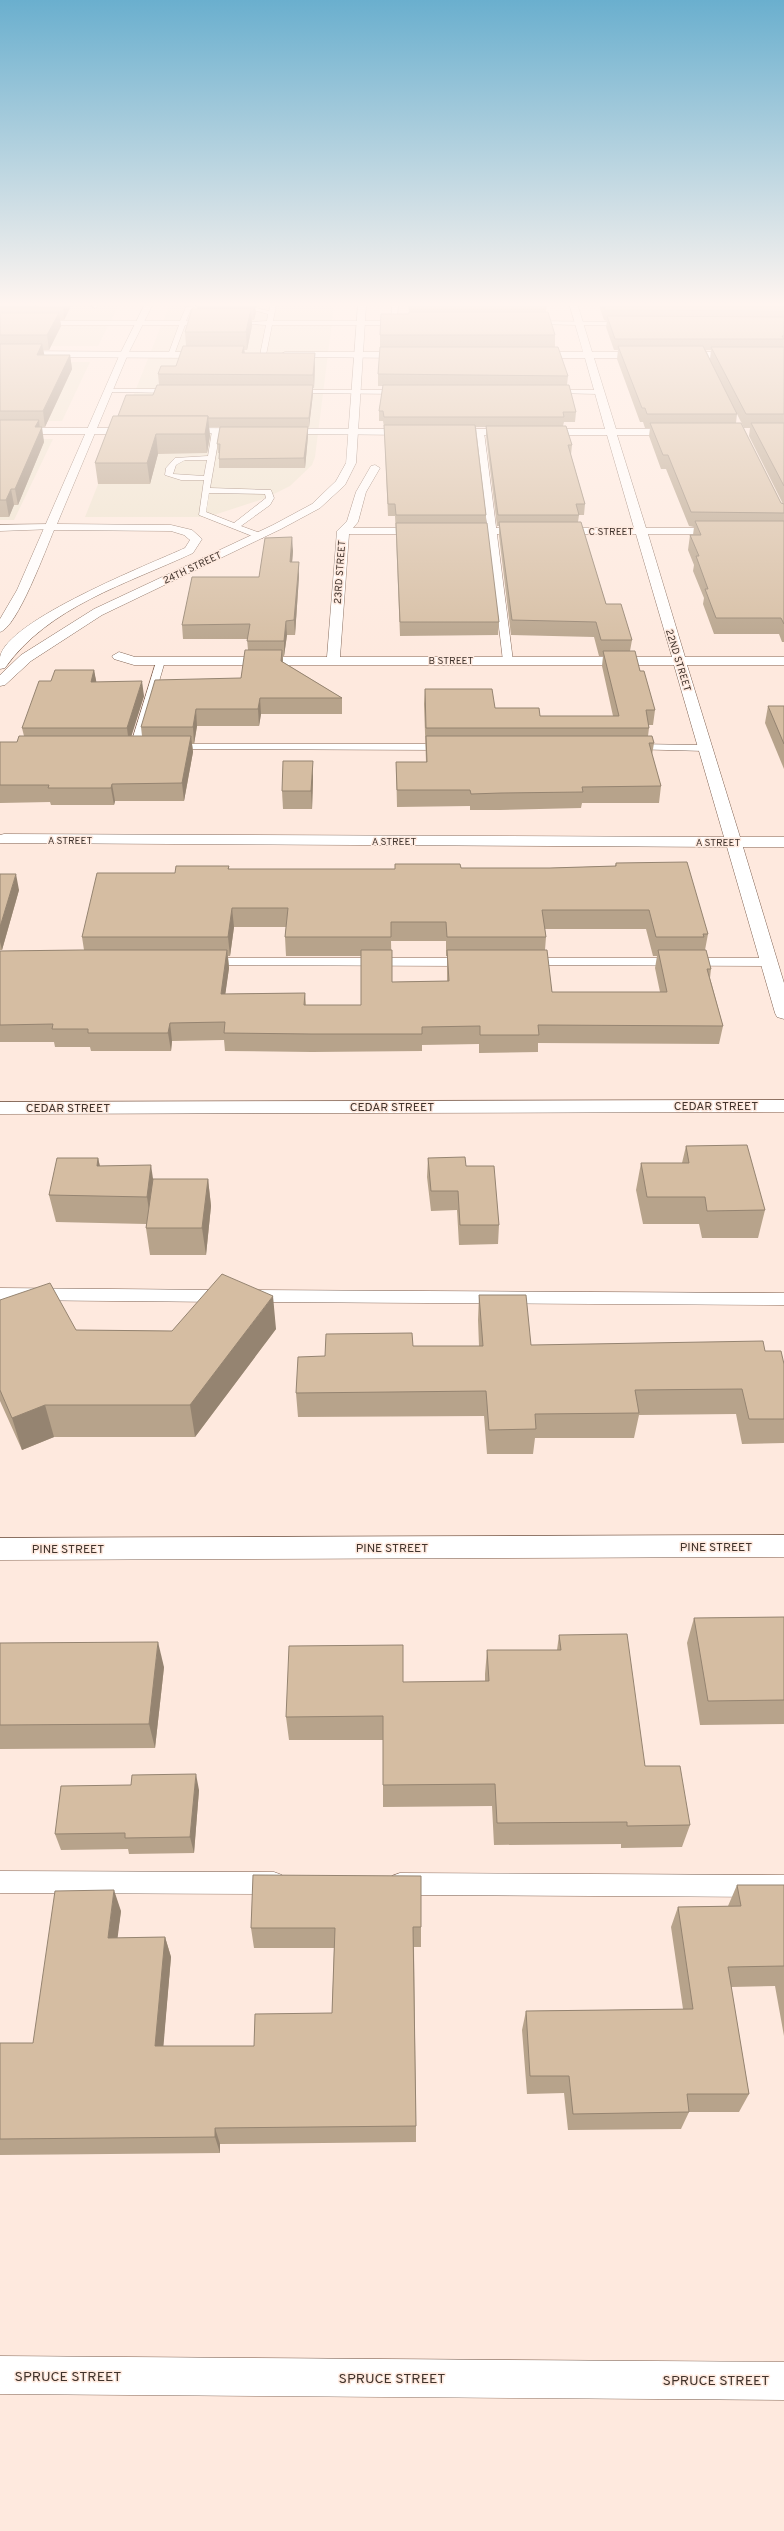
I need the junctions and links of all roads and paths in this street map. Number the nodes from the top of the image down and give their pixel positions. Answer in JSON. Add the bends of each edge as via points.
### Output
{"nodes":[{"id":1,"x":94,"y":424,"type":"edge"},
{"id":2,"x":354,"y":424,"type":"edge"},
{"id":3,"x":609,"y":424,"type":"edge"},
{"id":4,"x":0,"y":431,"type":"edge"},
{"id":5,"x":91,"y":431,"type":"junction"},
{"id":6,"x":146,"y":431,"type":"edge"},
{"id":7,"x":169,"y":431,"type":"edge"},
{"id":8,"x":216,"y":432,"type":"junction"},
{"id":9,"x":354,"y":432,"type":"junction"},
{"id":10,"x":480,"y":432,"type":"junction"},
{"id":11,"x":611,"y":432,"type":"junction"},
{"id":12,"x":688,"y":432,"type":"edge"},
{"id":13,"x":211,"y":458,"type":"junction"},
{"id":14,"x":375,"y":468,"type":"dead end"},
{"id":15,"x":208,"y":478,"type":"junction"},
{"id":16,"x":205,"y":490,"type":"junction"},
{"id":17,"x":235,"y":526,"type":"junction"},
{"id":18,"x":50,"y":527,"type":"junction"},
{"id":19,"x":0,"y":528,"type":"edge"},
{"id":20,"x":343,"y":531,"type":"junction"},
{"id":21,"x":492,"y":531,"type":"junction"},
{"id":22,"x":640,"y":531,"type":"junction"},
{"id":23,"x":784,"y":531,"type":"edge"},
{"id":24,"x":260,"y":536,"type":"junction"},
{"id":25,"x":0,"y":628,"type":"edge"},
{"id":26,"x":119,"y":656,"type":"dead end"},
{"id":27,"x":332,"y":660,"type":"junction"},
{"id":28,"x":160,"y":661,"type":"junction"},
{"id":29,"x":508,"y":661,"type":"junction"},
{"id":30,"x":679,"y":661,"type":"junction"},
{"id":31,"x":784,"y":661,"type":"edge"},
{"id":32,"x":0,"y":665,"type":"edge"},
{"id":33,"x":0,"y":682,"type":"edge"},
{"id":34,"x":135,"y":747,"type":"edge"},
{"id":35,"x":159,"y":747,"type":"edge"},
{"id":36,"x":460,"y":747,"type":"edge"},
{"id":37,"x":618,"y":747,"type":"edge"},
{"id":38,"x":705,"y":748,"type":"junction"},
{"id":39,"x":4,"y":839,"type":"dead end"},
{"id":40,"x":733,"y":842,"type":"junction"},
{"id":41,"x":784,"y":842,"type":"edge"},
{"id":42,"x":198,"y":962,"type":"edge"},
{"id":43,"x":483,"y":962,"type":"edge"},
{"id":44,"x":515,"y":962,"type":"edge"},
{"id":45,"x":769,"y":962,"type":"junction"},
{"id":46,"x":784,"y":1013,"type":"edge"},
{"id":47,"x":784,"y":1106,"type":"edge"},
{"id":48,"x":0,"y":1108,"type":"edge"},
{"id":49,"x":0,"y":1294,"type":"edge"},
{"id":50,"x":784,"y":1299,"type":"edge"},
{"id":51,"x":784,"y":1546,"type":"edge"},
{"id":52,"x":0,"y":1549,"type":"edge"},
{"id":53,"x":0,"y":1882,"type":"edge"},
{"id":54,"x":293,"y":1883,"type":"edge"},
{"id":55,"x":380,"y":1884,"type":"edge"},
{"id":56,"x":784,"y":1886,"type":"edge"},
{"id":57,"x":0,"y":2375,"type":"edge"},
{"id":58,"x":784,"y":2381,"type":"edge"}],
"edges":[{"from":1,"to":5,"type":"street"},
{"from":2,"to":9,"type":"street"},
{"from":3,"to":11,"type":"street","name":"22ND STREET"},
{"from":4,"to":5,"type":"street"},
{"from":5,"to":6,"type":"street"},
{"from":5,"to":18,"type":"street"},
{"from":7,"to":8,"type":"street"},
{"from":8,"to":9,"type":"street"},
{"from":8,"to":13,"type":"lane"},
{"from":9,"to":10,"type":"street"},
{"from":9,"to":24,"type":"street","name":"24TH STREET","via":[[351,463],[331,495],[310,510]]},
{"from":10,"to":11,"type":"street"},
{"from":10,"to":21,"type":"lane"},
{"from":11,"to":12,"type":"street"},
{"from":11,"to":22,"type":"street","name":"22ND STREET"},
{"from":13,"to":15,"type":"lane"},
{"from":13,"to":15,"type":"lane","via":[[178,459],[169,471],[169,475],[175,478]]},
{"from":14,"to":20,"type":"street","name":"23RD STREET","via":[[360,492],[352,522]]},
{"from":15,"to":16,"type":"lane"},
{"from":16,"to":17,"type":"lane","via":[[202,513]]},
{"from":16,"to":17,"type":"lane","via":[[268,492],[270,498],[267,503]]},
{"from":17,"to":24,"type":"lane"},
{"from":18,"to":19,"type":"street"},
{"from":18,"to":25,"type":"street","via":[[23,590],[10,616]]},
{"from":18,"to":32,"type":"street","via":[[171,528],[188,532],[196,540],[189,550],[97,591],[60,612],[12,647]]},
{"from":20,"to":21,"type":"street","name":"C STREET"},
{"from":20,"to":27,"type":"street","name":"23RD STREET"},
{"from":21,"to":22,"type":"street","name":"C STREET"},
{"from":21,"to":29,"type":"lane"},
{"from":22,"to":23,"type":"street","name":"C STREET"},
{"from":22,"to":30,"type":"street","name":"22ND STREET"},
{"from":24,"to":33,"type":"street","name":"24TH STREET","via":[[98,612],[26,658]]},
{"from":26,"to":28,"type":"street","name":"B STREET","via":[[134,661]]},
{"from":27,"to":28,"type":"street","name":"B STREET"},
{"from":27,"to":29,"type":"street","name":"B STREET"},
{"from":28,"to":34,"type":"lane"},
{"from":29,"to":30,"type":"street","name":"B STREET"},
{"from":30,"to":31,"type":"street","name":"B STREET"},
{"from":30,"to":38,"type":"street","name":"22ND STREET"},
{"from":35,"to":36,"type":"lane"},
{"from":37,"to":38,"type":"lane"},
{"from":38,"to":40,"type":"street","name":"22ND STREET"},
{"from":39,"to":40,"type":"street","name":"A STREET"},
{"from":40,"to":41,"type":"street","name":"A STREET"},
{"from":40,"to":45,"type":"street","name":"22ND STREET"},
{"from":42,"to":43,"type":"lane"},
{"from":44,"to":45,"type":"lane"},
{"from":45,"to":46,"type":"street","name":"22ND STREET"},
{"from":47,"to":48,"type":"street","name":"CEDAR STREET"},
{"from":49,"to":50,"type":"lane"},
{"from":51,"to":52,"type":"street","name":"PINE STREET"},
{"from":53,"to":54,"type":"lane"},
{"from":55,"to":56,"type":"lane"},
{"from":57,"to":58,"type":"street","name":"SPRUCE STREET"}]}
